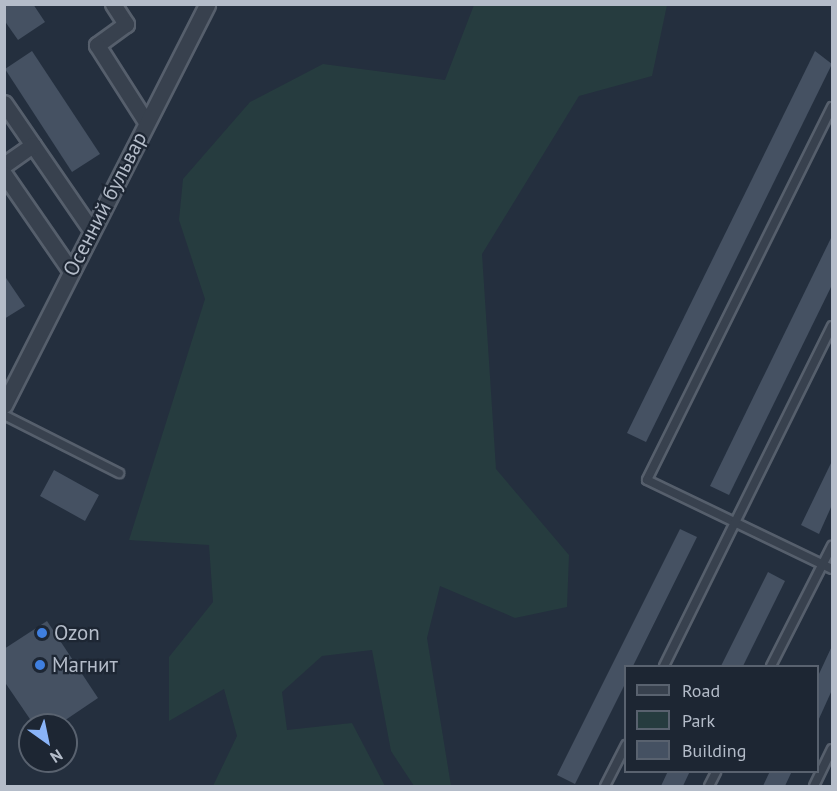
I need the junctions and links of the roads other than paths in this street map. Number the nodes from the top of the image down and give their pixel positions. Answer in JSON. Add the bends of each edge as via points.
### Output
{"nodes":[{"id":1,"x":113,"y":4,"type":"edge"},
{"id":2,"x":207,"y":4,"type":"edge"},
{"id":3,"x":4,"y":103,"type":"edge"},
{"id":4,"x":832,"y":107,"type":"edge"},
{"id":5,"x":146,"y":122,"type":"junction"},
{"id":6,"x":33,"y":145,"type":"junction"},
{"id":7,"x":4,"y":165,"type":"edge"},
{"id":8,"x":4,"y":174,"type":"edge"},
{"id":9,"x":92,"y":231,"type":"junction"},
{"id":10,"x":71,"y":272,"type":"junction"},
{"id":11,"x":832,"y":326,"type":"edge"},
{"id":12,"x":8,"y":384,"type":"edge"},
{"id":13,"x":4,"y":405,"type":"edge"},
{"id":14,"x":4,"y":415,"type":"edge"},
{"id":15,"x":119,"y":473,"type":"dead end"},
{"id":16,"x":736,"y":522,"type":"junction"},
{"id":17,"x":832,"y":546,"type":"edge"},
{"id":18,"x":824,"y":564,"type":"junction"},
{"id":19,"x":832,"y":568,"type":"edge"},
{"id":20,"x":664,"y":665,"type":"edge"},
{"id":21,"x":772,"y":665,"type":"edge"},
{"id":22,"x":832,"y":748,"type":"edge"},
{"id":23,"x":624,"y":749,"type":"edge"},
{"id":24,"x":605,"y":786,"type":"edge"},
{"id":25,"x":814,"y":786,"type":"edge"}],
"edges":[{"from":1,"to":5,"type":"street","via":[[126,24],[97,45]]},
{"from":2,"to":5,"type":"street","name":"Осенний бульвар"},
{"from":3,"to":6,"type":"street"},
{"from":4,"to":16,"type":"lane","via":[[647,480]]},
{"from":5,"to":9,"type":"street","name":"Осенний бульвар"},
{"from":6,"to":7,"type":"street"},
{"from":6,"to":9,"type":"street"},
{"from":8,"to":10,"type":"street"},
{"from":9,"to":10,"type":"street","name":"Осенний бульвар"},
{"from":10,"to":12,"type":"street","name":"Осенний бульвар"},
{"from":11,"to":16,"type":"lane"},
{"from":12,"to":13,"type":"street","name":"Осенний бульвар"},
{"from":14,"to":15,"type":"lane"},
{"from":16,"to":18,"type":"lane"},
{"from":16,"to":20,"type":"lane"},
{"from":17,"to":18,"type":"lane"},
{"from":18,"to":19,"type":"lane"},
{"from":18,"to":21,"type":"lane"},
{"from":22,"to":25,"type":"lane"},
{"from":23,"to":24,"type":"lane"}]}
